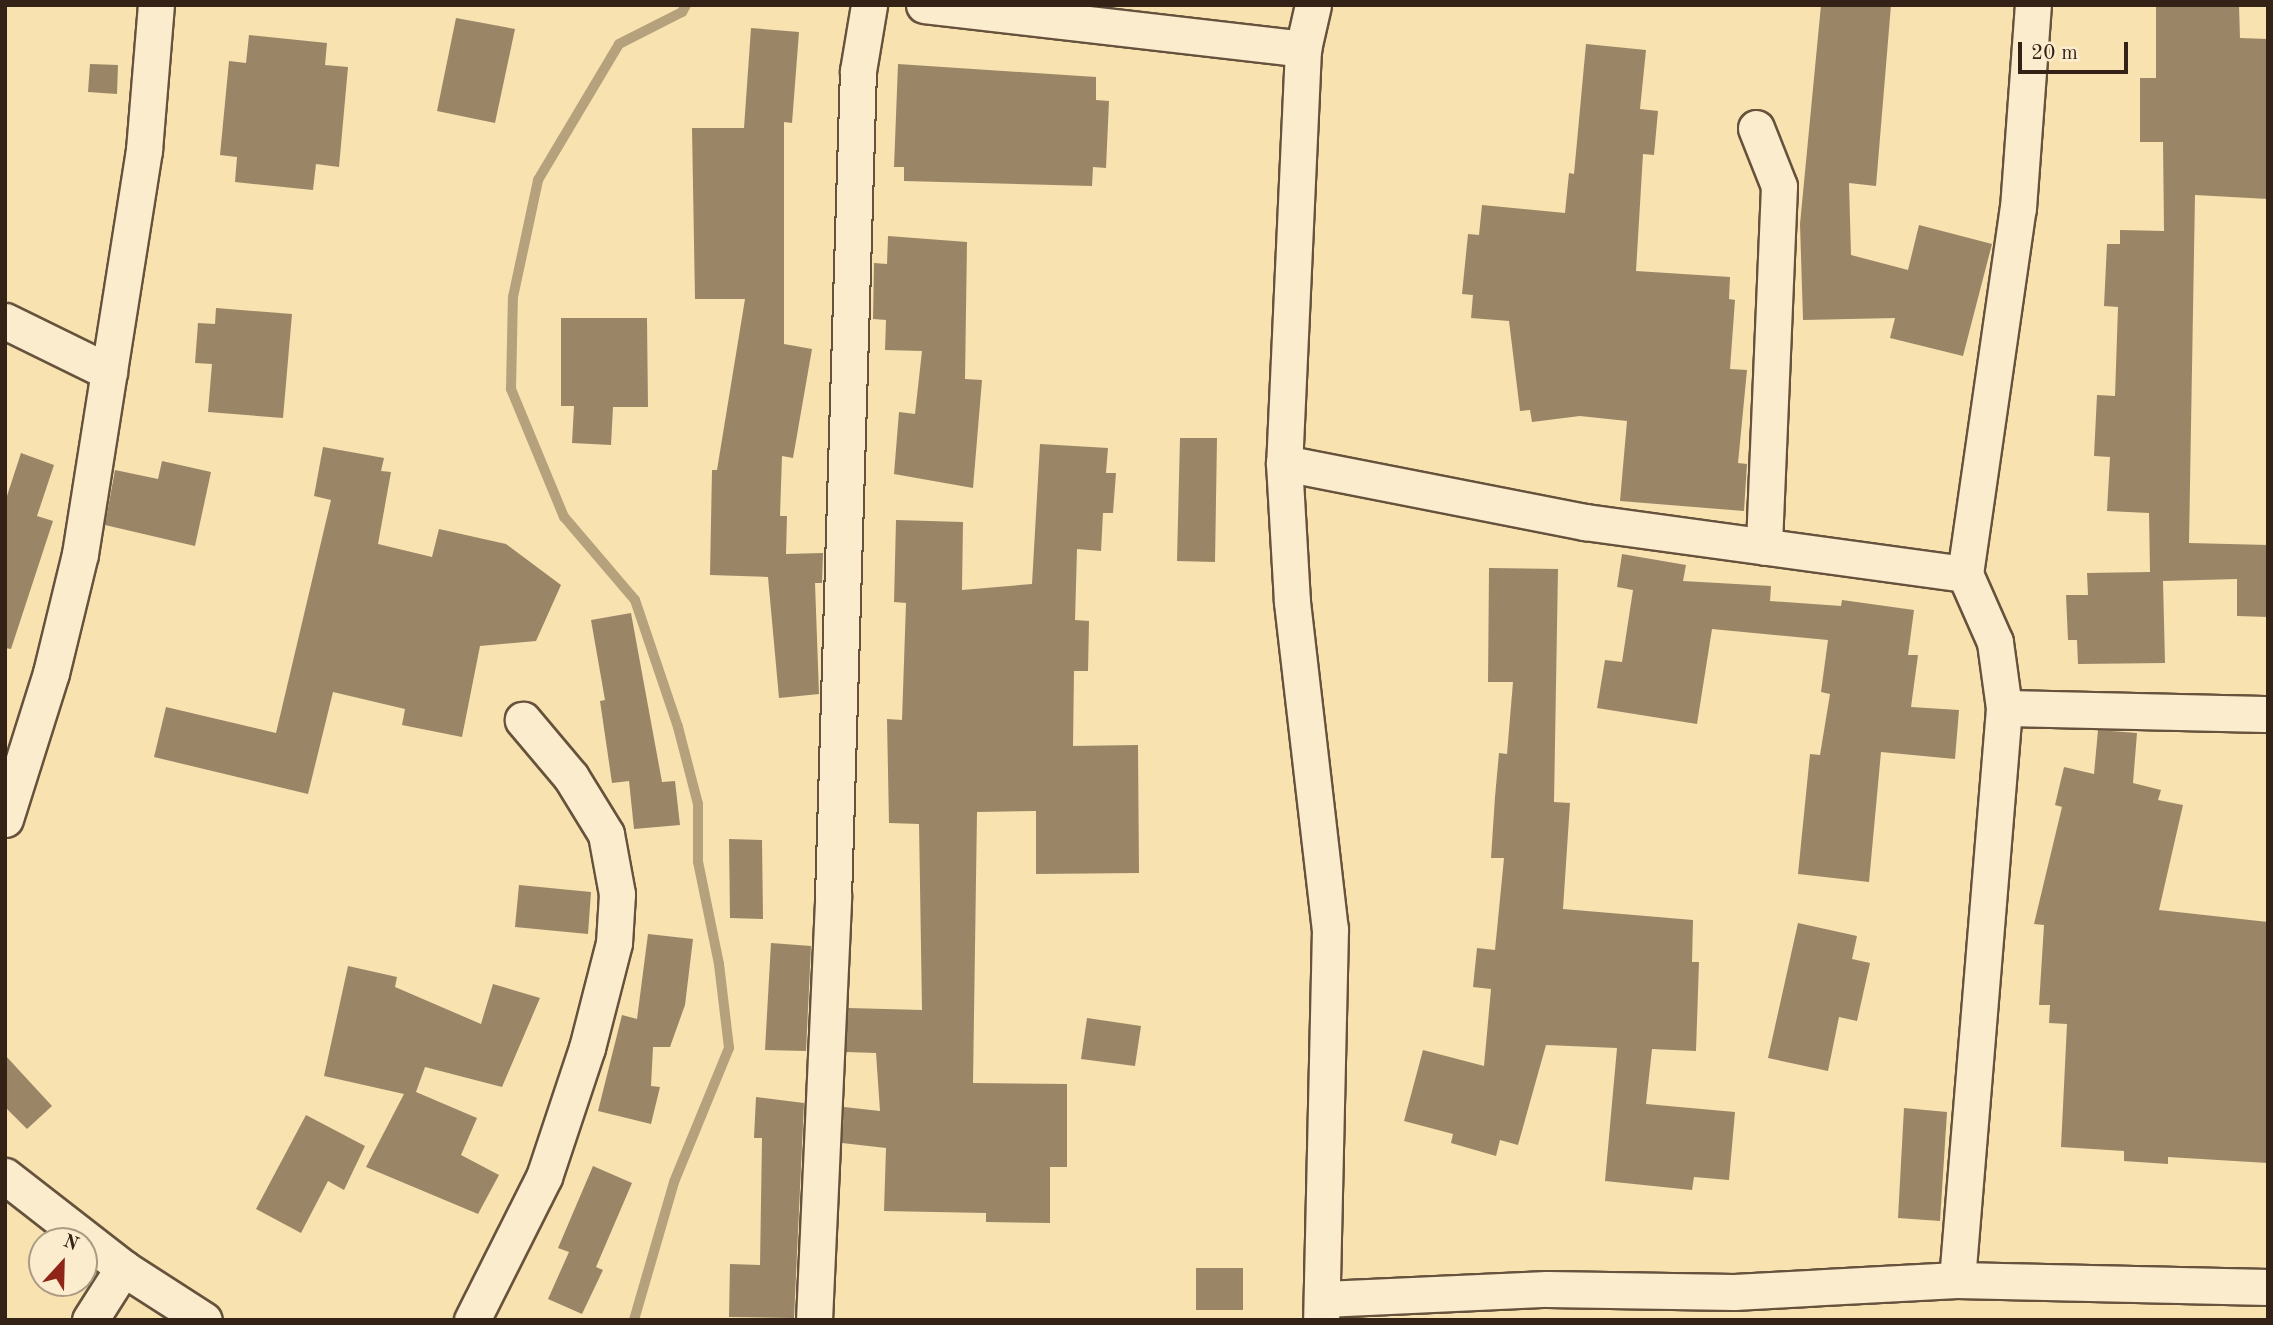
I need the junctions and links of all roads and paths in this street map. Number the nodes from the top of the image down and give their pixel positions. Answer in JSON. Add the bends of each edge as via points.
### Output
{"nodes":[{"id":1,"x":156,"y":5,"type":"edge"},
{"id":2,"x":869,"y":5,"type":"edge"},
{"id":3,"x":924,"y":5,"type":"edge"},
{"id":4,"x":1313,"y":5,"type":"edge"},
{"id":5,"x":2033,"y":5,"type":"edge"},
{"id":6,"x":1303,"y":49,"type":"junction"},
{"id":7,"x":1756,"y":128,"type":"dead end"},
{"id":8,"x":5,"y":321,"type":"edge"},
{"id":9,"x":109,"y":372,"type":"junction"},
{"id":10,"x":1284,"y":463,"type":"junction"},
{"id":11,"x":1764,"y":547,"type":"junction"},
{"id":12,"x":1965,"y":574,"type":"junction"},
{"id":13,"x":2004,"y":708,"type":"junction"},
{"id":14,"x":2268,"y":714,"type":"edge"},
{"id":15,"x":523,"y":720,"type":"dead end"},
{"id":16,"x":5,"y":819,"type":"edge"},
{"id":17,"x":5,"y":1176,"type":"edge"},
{"id":18,"x":123,"y":1268,"type":"junction"},
{"id":19,"x":1957,"y":1280,"type":"junction"},
{"id":20,"x":2268,"y":1287,"type":"edge"},
{"id":21,"x":1323,"y":1309,"type":"edge"},
{"id":22,"x":90,"y":1320,"type":"edge"},
{"id":23,"x":204,"y":1320,"type":"edge"},
{"id":24,"x":472,"y":1320,"type":"edge"},
{"id":25,"x":814,"y":1320,"type":"edge"}],
"edges":[{"from":1,"to":9,"type":"street","via":[[144,150]]},
{"from":2,"to":25,"type":"street","via":[[858,71],[833,897]]},
{"from":3,"to":6,"type":"street"},
{"from":4,"to":6,"type":"street"},
{"from":5,"to":12,"type":"street","via":[[2018,208]]},
{"from":6,"to":10,"type":"street"},
{"from":7,"to":11,"type":"street","via":[[1779,186]]},
{"from":8,"to":9,"type":"street"},
{"from":9,"to":16,"type":"street","via":[[80,554],[51,673]]},
{"from":10,"to":11,"type":"street","via":[[1585,522]]},
{"from":10,"to":21,"type":"street","via":[[1292,602],[1330,929]]},
{"from":11,"to":12,"type":"street"},
{"from":12,"to":13,"type":"street","via":[[1995,642]]},
{"from":13,"to":14,"type":"street"},
{"from":13,"to":19,"type":"street"},
{"from":15,"to":24,"type":"street","via":[[571,778],[606,834],[617,894],[614,943],[587,1048],[544,1177]]},
{"from":17,"to":18,"type":"street"},
{"from":18,"to":22,"type":"street"},
{"from":18,"to":23,"type":"street"},
{"from":19,"to":20,"type":"street"},
{"from":19,"to":21,"type":"street","via":[[1734,1292],[1547,1289]]}]}
